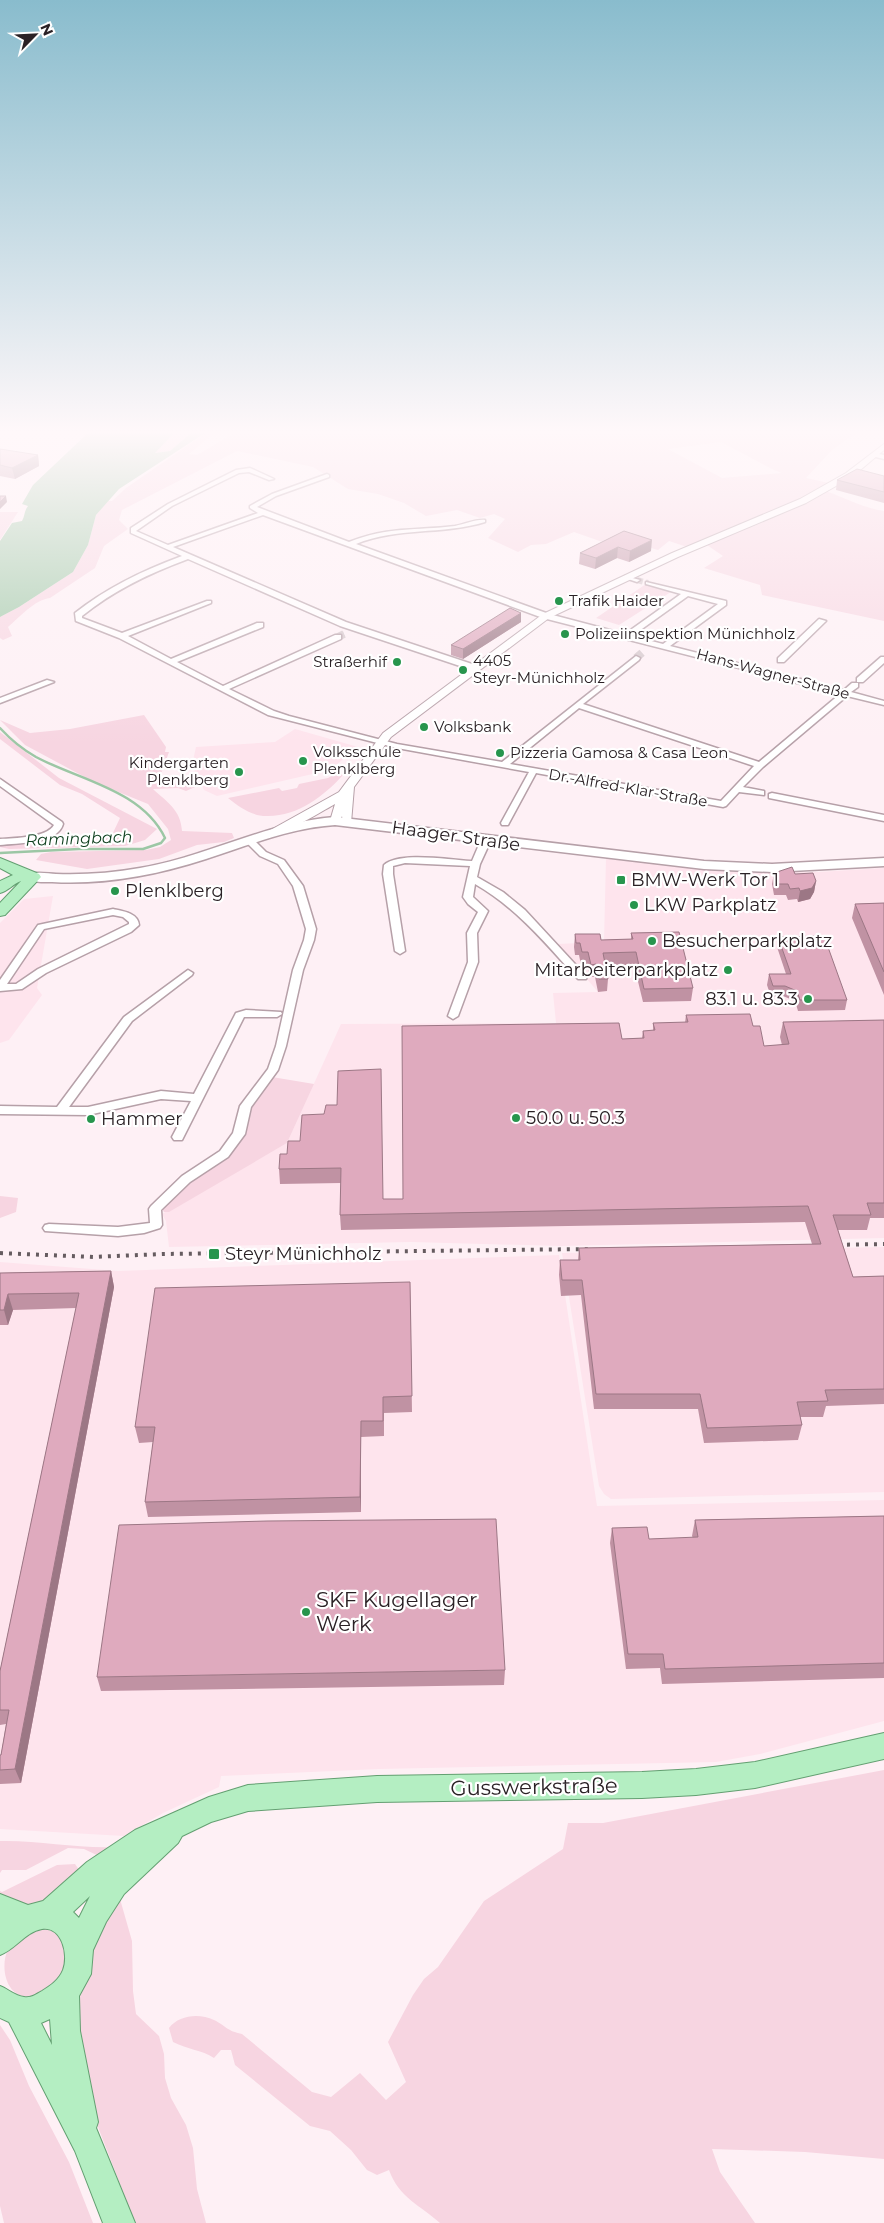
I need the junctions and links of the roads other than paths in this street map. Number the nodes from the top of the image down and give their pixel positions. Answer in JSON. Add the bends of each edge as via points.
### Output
{"nodes":[{"id":1,"x":144,"y":537,"type":"edge"},
{"id":2,"x":197,"y":537,"type":"edge"},
{"id":3,"x":326,"y":537,"type":"edge"},
{"id":4,"x":369,"y":537,"type":"edge"},
{"id":5,"x":720,"y":537,"type":"edge"},
{"id":6,"x":348,"y":545,"type":"junction"},
{"id":7,"x":168,"y":547,"type":"junction"},
{"id":8,"x":189,"y":556,"type":"junction"},
{"id":9,"x":627,"y":577,"type":"junction"},
{"id":10,"x":638,"y":580,"type":"tunnel mouth"},
{"id":11,"x":648,"y":583,"type":"tunnel mouth"},
{"id":12,"x":687,"y":593,"type":"junction"},
{"id":13,"x":209,"y":602,"type":"dead end"},
{"id":14,"x":546,"y":616,"type":"junction"},
{"id":15,"x":822,"y":621,"type":"dead end"},
{"id":16,"x":260,"y":625,"type":"dead end"},
{"id":17,"x":356,"y":628,"type":"junction"},
{"id":18,"x":122,"y":636,"type":"junction"},
{"id":19,"x":628,"y":636,"type":"junction"},
{"id":20,"x":654,"y":644,"type":"junction"},
{"id":21,"x":665,"y":646,"type":"junction"},
{"id":22,"x":643,"y":652,"type":"tunnel mouth"},
{"id":23,"x":636,"y":658,"type":"tunnel mouth"},
{"id":24,"x":884,"y":659,"type":"edge"},
{"id":25,"x":170,"y":662,"type":"junction"},
{"id":26,"x":475,"y":668,"type":"junction"},
{"id":27,"x":769,"y":673,"type":"junction"},
{"id":28,"x":50,"y":682,"type":"dead end"},
{"id":29,"x":222,"y":689,"type":"junction"},
{"id":30,"x":846,"y":693,"type":"junction"},
{"id":31,"x":0,"y":700,"type":"edge"},
{"id":32,"x":884,"y":703,"type":"edge"},
{"id":33,"x":577,"y":705,"type":"junction"},
{"id":34,"x":381,"y":743,"type":"junction"},
{"id":35,"x":760,"y":765,"type":"junction"},
{"id":36,"x":502,"y":766,"type":"junction"},
{"id":37,"x":533,"y":772,"type":"junction"},
{"id":38,"x":0,"y":782,"type":"edge"},
{"id":39,"x":737,"y":789,"type":"junction"},
{"id":40,"x":346,"y":791,"type":"junction"},
{"id":41,"x":760,"y":794,"type":"dead end"},
{"id":42,"x":772,"y":796,"type":"dead end"},
{"id":43,"x":884,"y":818,"type":"edge"},
{"id":44,"x":341,"y":821,"type":"junction"},
{"id":45,"x":505,"y":822,"type":"dead end"},
{"id":46,"x":272,"y":832,"type":"junction"},
{"id":47,"x":249,"y":840,"type":"junction"},
{"id":48,"x":486,"y":840,"type":"junction"},
{"id":49,"x":0,"y":842,"type":"edge"},
{"id":50,"x":884,"y":862,"type":"edge"},
{"id":51,"x":475,"y":864,"type":"junction"},
{"id":52,"x":2,"y":866,"type":"edge"},
{"id":53,"x":29,"y":877,"type":"junction"},
{"id":54,"x":473,"y":879,"type":"junction"},
{"id":55,"x":0,"y":889,"type":"edge"},
{"id":56,"x":0,"y":912,"type":"edge"},
{"id":57,"x":400,"y":951,"type":"dead end"},
{"id":58,"x":188,"y":973,"type":"dead end"},
{"id":59,"x":582,"y":977,"type":"dead end"},
{"id":60,"x":0,"y":988,"type":"edge"},
{"id":61,"x":277,"y":1014,"type":"dead end"},
{"id":62,"x":453,"y":1016,"type":"dead end"},
{"id":63,"x":198,"y":1098,"type":"junction"},
{"id":64,"x":0,"y":1110,"type":"edge"},
{"id":65,"x":61,"y":1110,"type":"junction"},
{"id":66,"x":178,"y":1138,"type":"dead end"},
{"id":67,"x":49,"y":1228,"type":"dead end"},
{"id":68,"x":884,"y":1746,"type":"edge"},
{"id":69,"x":184,"y":1820,"type":"junction"},
{"id":70,"x":0,"y":1908,"type":"edge"},
{"id":71,"x":37,"y":1917,"type":"junction"},
{"id":72,"x":0,"y":1940,"type":"edge"},
{"id":73,"x":80,"y":1947,"type":"junction"},
{"id":74,"x":65,"y":1993,"type":"junction"},
{"id":75,"x":9,"y":2005,"type":"edge"},
{"id":76,"x":87,"y":2142,"type":"junction"},
{"id":77,"x":119,"y":2223,"type":"edge"}],
"edges":[{"from":1,"to":7,"type":"street"},
{"from":2,"to":7,"type":"street"},
{"from":3,"to":6,"type":"street","name":"Hans-Wagner-Straße"},
{"from":4,"to":6,"type":"street"},
{"from":5,"to":9,"type":"street"},
{"from":6,"to":14,"type":"street","name":"Hans-Wagner-Straße"},
{"from":7,"to":8,"type":"street"},
{"from":8,"to":17,"type":"street"},
{"from":8,"to":18,"type":"street","name":"Dr.-Alfred-Klar-Straße","via":[[127,582],[78,615],[88,624]]},
{"from":9,"to":10,"type":"street"},
{"from":9,"to":14,"type":"street"},
{"from":11,"to":12,"type":"street"},
{"from":12,"to":19,"type":"street"},
{"from":12,"to":21,"type":"street","via":[[723,603]]},
{"from":13,"to":18,"type":"street"},
{"from":14,"to":19,"type":"street","name":"Hans-Wagner-Straße"},
{"from":14,"to":26,"type":"street"},
{"from":15,"to":27,"type":"street"},
{"from":16,"to":25,"type":"street"},
{"from":17,"to":26,"type":"street"},
{"from":17,"to":29,"type":"street"},
{"from":18,"to":25,"type":"street","name":"Dr.-Alfred-Klar-Straße"},
{"from":19,"to":20,"type":"street","name":"Hans-Wagner-Straße"},
{"from":20,"to":21,"type":"street","name":"Hans-Wagner-Straße"},
{"from":20,"to":22,"type":"street"},
{"from":21,"to":27,"type":"street","name":"Hans-Wagner-Straße"},
{"from":23,"to":33,"type":"street"},
{"from":24,"to":30,"type":"street"},
{"from":25,"to":29,"type":"street","name":"Dr.-Alfred-Klar-Straße"},
{"from":26,"to":34,"type":"street","via":[[394,729]]},
{"from":27,"to":30,"type":"street","name":"Hans-Wagner-Straße"},
{"from":28,"to":31,"type":"street"},
{"from":29,"to":34,"type":"street","name":"Dr.-Alfred-Klar-Straße","via":[[279,716]]},
{"from":30,"to":32,"type":"street","name":"Hans-Wagner-Straße"},
{"from":30,"to":35,"type":"street"},
{"from":33,"to":35,"type":"street"},
{"from":33,"to":36,"type":"street"},
{"from":34,"to":36,"type":"street","name":"Dr.-Alfred-Klar-Straße"},
{"from":34,"to":40,"type":"street"},
{"from":35,"to":39,"type":"street"},
{"from":36,"to":37,"type":"street","name":"Dr.-Alfred-Klar-Straße"},
{"from":37,"to":39,"type":"street","name":"Dr.-Alfred-Klar-Straße","via":[[723,804]]},
{"from":37,"to":45,"type":"street","name":"Dr.-Alfred-Klar-Straße"},
{"from":38,"to":49,"type":"street","via":[[59,824],[48,836]]},
{"from":39,"to":41,"type":"street"},
{"from":40,"to":44,"type":"street"},
{"from":40,"to":46,"type":"street","via":[[312,813]]},
{"from":42,"to":43,"type":"street"},
{"from":44,"to":46,"type":"main road","name":"Haager Straße","via":[[299,824]]},
{"from":44,"to":48,"type":"main road","name":"Haager Straße"},
{"from":46,"to":47,"type":"main road","name":"Haager Straße"},
{"from":47,"to":53,"type":"main road","name":"Haager Straße","via":[[138,872],[74,878]]},
{"from":47,"to":67,"type":"street","via":[[263,854],[281,862],[298,886],[311,929],[273,1070],[246,1106],[241,1130],[233,1145],[186,1179],[156,1209],[156,1225],[125,1232]]},
{"from":48,"to":50,"type":"main road","name":"Haager Straße","via":[[745,868]]},
{"from":48,"to":51,"type":"street"},
{"from":51,"to":54,"type":"street"},
{"from":51,"to":57,"type":"street","via":[[406,860],[389,865]]},
{"from":52,"to":53,"type":"main road","via":[[11,875]]},
{"from":53,"to":55,"type":"main road","via":[[8,881]]},
{"from":53,"to":56,"type":"main road"},
{"from":54,"to":59,"type":"street","via":[[500,894],[522,912]]},
{"from":54,"to":62,"type":"street","via":[[468,897],[483,911],[472,933],[473,962]]},
{"from":58,"to":65,"type":"street","via":[[128,1019]]},
{"from":60,"to":60,"type":"street","via":[[18,987],[42,971],[128,930],[134,923],[132,919],[108,912],[41,926]]},
{"from":61,"to":63,"type":"street","via":[[240,1015]]},
{"from":63,"to":65,"type":"street","via":[[160,1095],[88,1111]]},
{"from":63,"to":66,"type":"street"},
{"from":64,"to":65,"type":"street"},
{"from":68,"to":69,"type":"main road","name":"Gusswerkstraße","via":[[754,1775],[696,1782],[286,1794],[248,1798]]},
{"from":69,"to":71,"type":"main road","name":"Gusswerkstraße","via":[[130,1848]]},
{"from":69,"to":73,"type":"main road","name":"Gusswerkstraße","via":[[114,1884],[96,1912]]},
{"from":70,"to":71,"type":"main road"},
{"from":71,"to":72,"type":"main road","name":"Gusswerkstraße","via":[[10,1928]]},
{"from":71,"to":73,"type":"main road","via":[[63,1920],[74,1931]]},
{"from":73,"to":74,"type":"main road","name":"Gusswerkstraße","via":[[80,1962]]},
{"from":74,"to":75,"type":"main road","via":[[35,2011]]},
{"from":74,"to":76,"type":"main road","via":[[65,2031]]},
{"from":75,"to":76,"type":"main road"},
{"from":76,"to":77,"type":"main road"}]}
